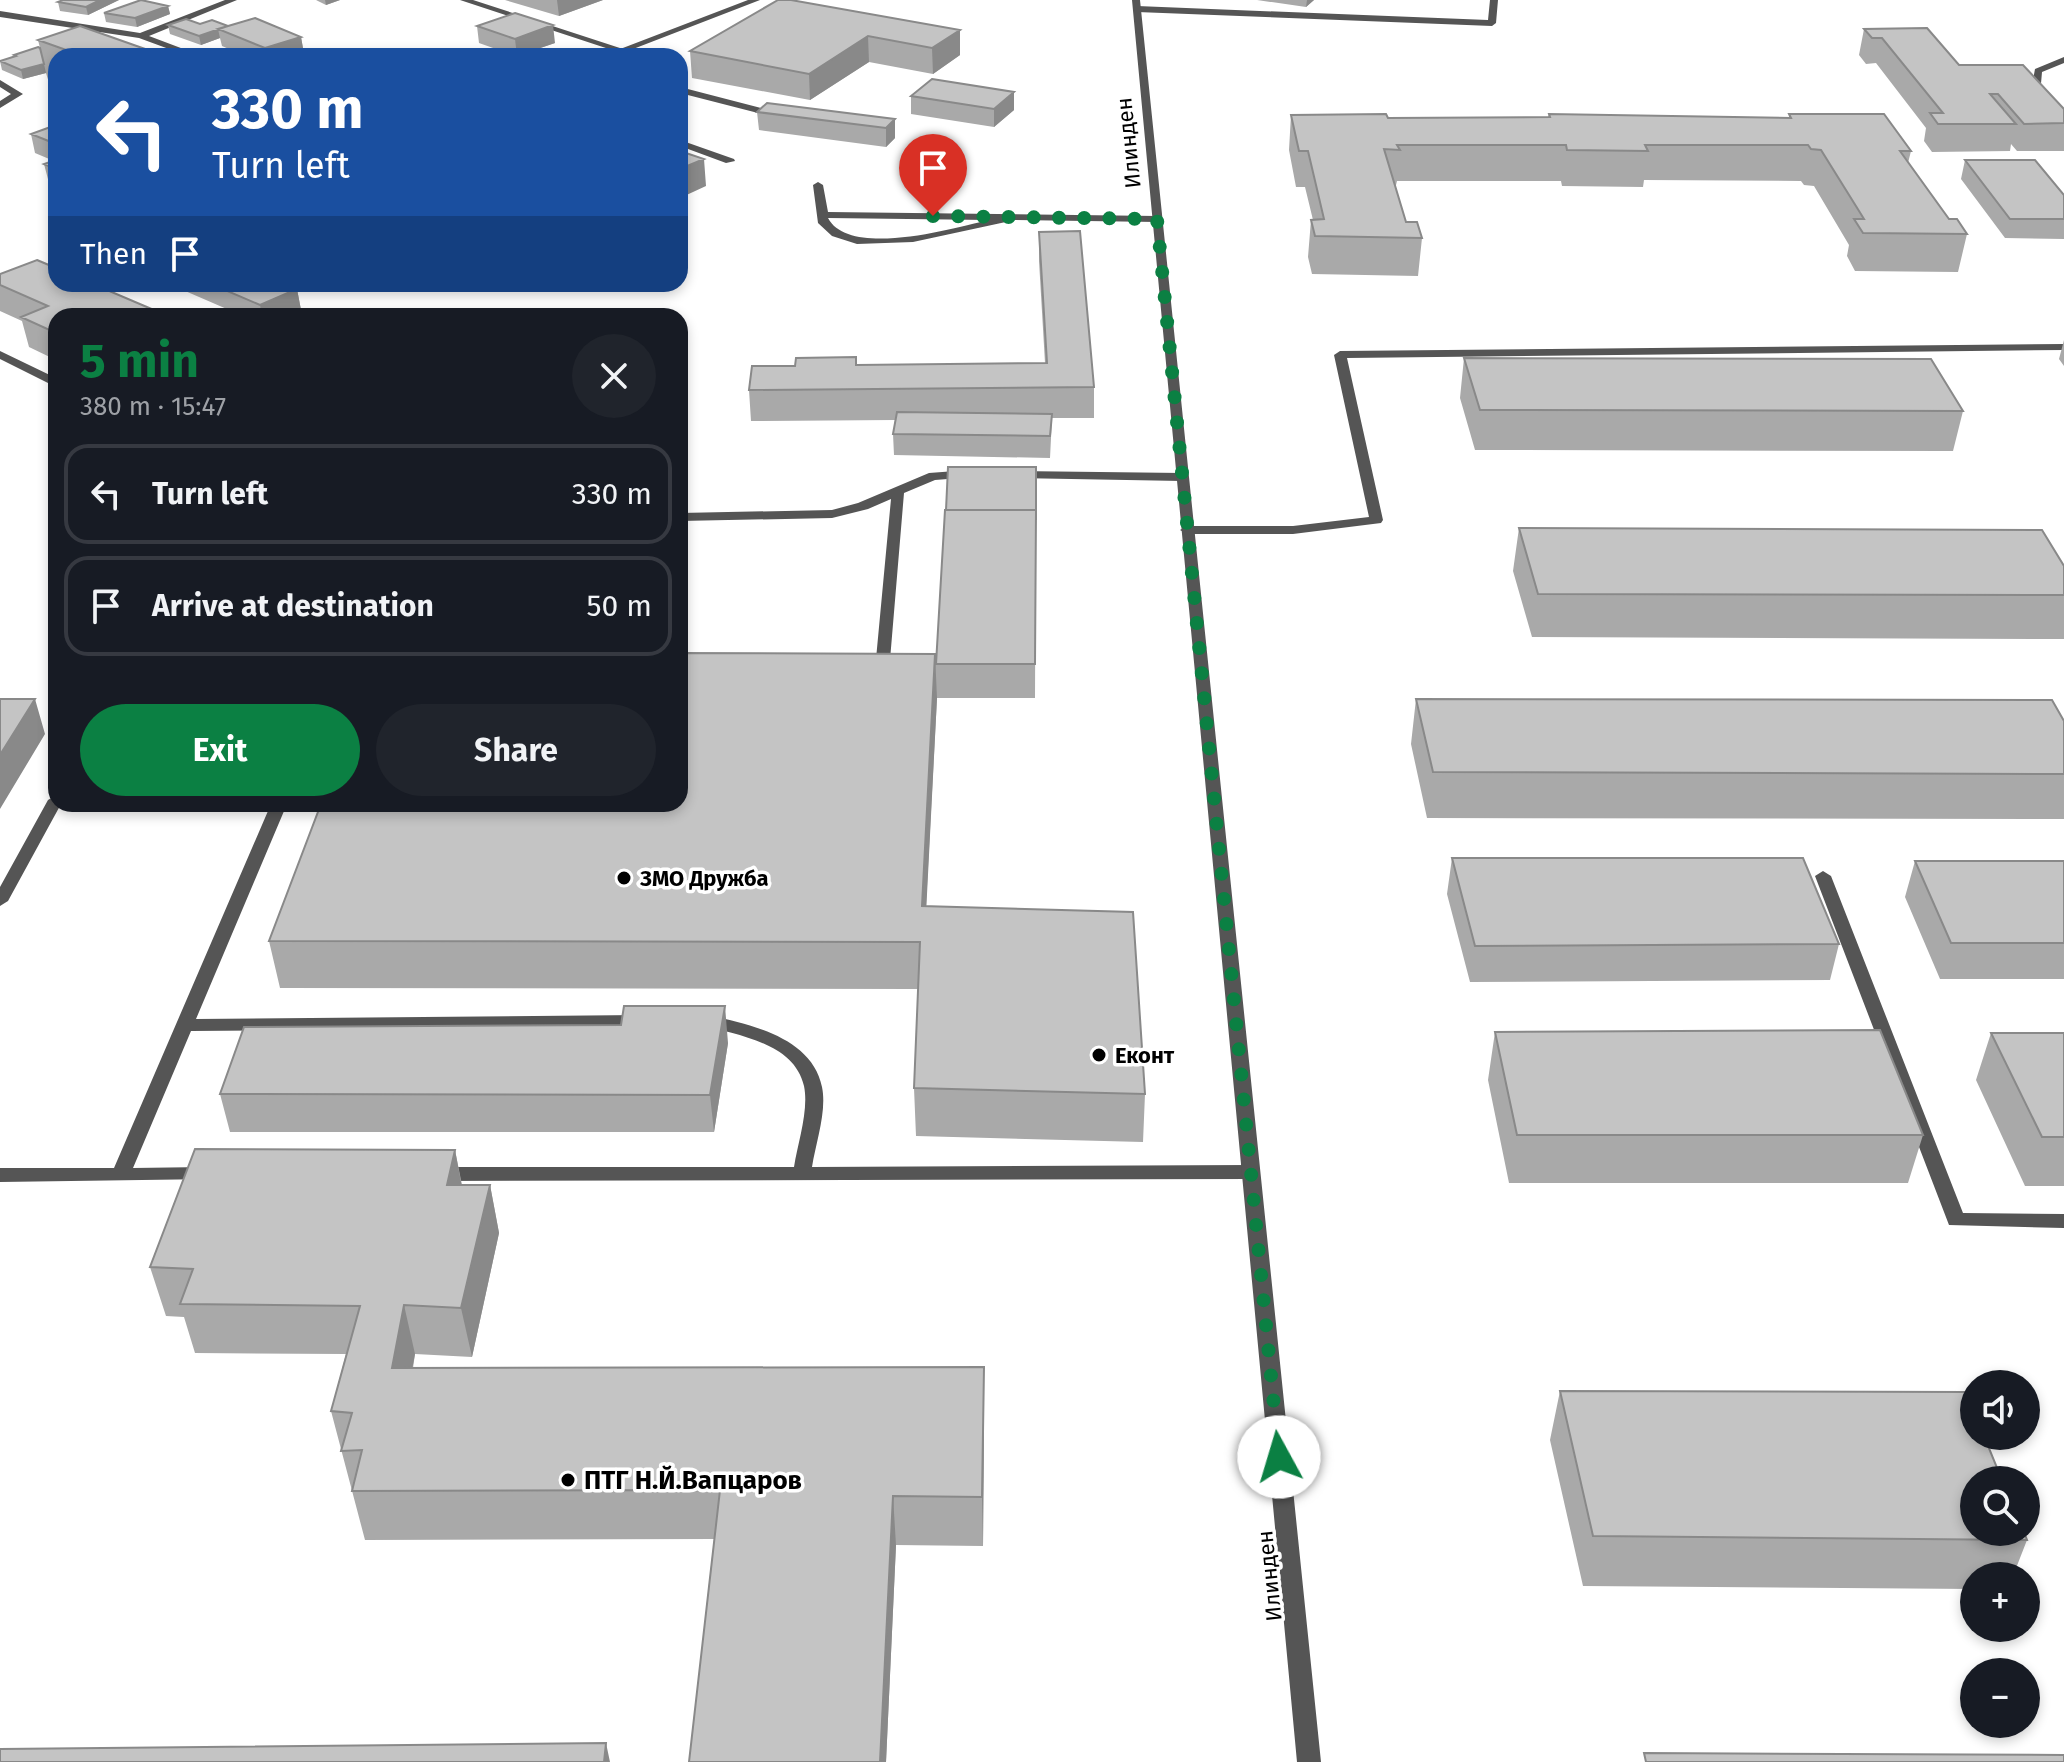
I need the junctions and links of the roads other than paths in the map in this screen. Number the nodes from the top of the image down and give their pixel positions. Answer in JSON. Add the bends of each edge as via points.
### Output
{"nodes":[{"id":1,"x":233,"y":0,"type":"edge"},
{"id":2,"x":464,"y":0,"type":"edge"},
{"id":3,"x":754,"y":0,"type":"edge"},
{"id":4,"x":1494,"y":0,"type":"edge"},
{"id":5,"x":1136,"y":4,"type":"edge"},
{"id":6,"x":0,"y":14,"type":"edge"},
{"id":7,"x":108,"y":31,"type":"junction"},
{"id":8,"x":141,"y":36,"type":"junction"},
{"id":9,"x":80,"y":41,"type":"edge"},
{"id":10,"x":175,"y":48,"type":"edge"},
{"id":11,"x":615,"y":48,"type":"edge"},
{"id":12,"x":626,"y":48,"type":"edge"},
{"id":13,"x":2064,"y":60,"type":"edge"},
{"id":14,"x":0,"y":83,"type":"edge"},
{"id":15,"x":688,"y":92,"type":"edge"},
{"id":16,"x":0,"y":105,"type":"edge"},
{"id":17,"x":758,"y":110,"type":"edge"},
{"id":18,"x":2064,"y":125,"type":"edge"},
{"id":19,"x":688,"y":146,"type":"edge"},
{"id":20,"x":730,"y":161,"type":"dead end"},
{"id":21,"x":818,"y":185,"type":"dead end"},
{"id":22,"x":823,"y":215,"type":"junction"},
{"id":23,"x":1016,"y":217,"type":"junction"},
{"id":24,"x":1157,"y":219,"type":"junction"},
{"id":25,"x":48,"y":267,"type":"edge"},
{"id":26,"x":41,"y":270,"type":"junction"},
{"id":27,"x":48,"y":273,"type":"edge"},
{"id":28,"x":0,"y":286,"type":"edge"},
{"id":29,"x":2064,"y":347,"type":"edge"},
{"id":30,"x":0,"y":354,"type":"edge"},
{"id":31,"x":48,"y":379,"type":"edge"},
{"id":32,"x":991,"y":474,"type":"edge"},
{"id":33,"x":1007,"y":474,"type":"edge"},
{"id":34,"x":1182,"y":477,"type":"junction"},
{"id":35,"x":898,"y":492,"type":"junction"},
{"id":36,"x":688,"y":517,"type":"edge"},
{"id":37,"x":1187,"y":530,"type":"junction"},
{"id":38,"x":860,"y":676,"type":"edge"},
{"id":39,"x":49,"y":812,"type":"edge"},
{"id":40,"x":276,"y":812,"type":"edge"},
{"id":41,"x":1823,"y":876,"type":"dead end"},
{"id":42,"x":0,"y":901,"type":"edge"},
{"id":43,"x":660,"y":1021,"type":"edge"},
{"id":44,"x":692,"y":1021,"type":"edge"},
{"id":45,"x":185,"y":1025,"type":"junction"},
{"id":46,"x":1251,"y":1172,"type":"junction"},
{"id":47,"x":802,"y":1173,"type":"junction"},
{"id":48,"x":121,"y":1174,"type":"junction"},
{"id":49,"x":232,"y":1174,"type":"edge"},
{"id":50,"x":422,"y":1174,"type":"edge"},
{"id":51,"x":0,"y":1175,"type":"edge"},
{"id":52,"x":2064,"y":1221,"type":"edge"},
{"id":53,"x":1309,"y":1762,"type":"edge"}],
"edges":[{"from":1,"to":8,"type":"street"},
{"from":2,"to":11,"type":"street"},
{"from":3,"to":12,"type":"street"},
{"from":4,"to":5,"type":"street","via":[[1492,23]]},
{"from":5,"to":24,"type":"street","name":"Илинден"},
{"from":6,"to":7,"type":"street"},
{"from":7,"to":8,"type":"street"},
{"from":7,"to":9,"type":"street"},
{"from":8,"to":10,"type":"street"},
{"from":13,"to":18,"type":"street","via":[[2038,71],[2035,96]]},
{"from":14,"to":16,"type":"street","via":[[18,94]]},
{"from":15,"to":17,"type":"street"},
{"from":19,"to":20,"type":"street"},
{"from":21,"to":22,"type":"street"},
{"from":22,"to":23,"type":"street"},
{"from":22,"to":23,"type":"street","via":[[825,227],[836,234],[870,242]]},
{"from":23,"to":24,"type":"street"},
{"from":24,"to":34,"type":"street","name":"Илинден"},
{"from":25,"to":26,"type":"street"},
{"from":26,"to":27,"type":"street"},
{"from":26,"to":28,"type":"street"},
{"from":29,"to":37,"type":"street","via":[[1340,355],[1376,520],[1293,530]]},
{"from":30,"to":31,"type":"street"},
{"from":32,"to":35,"type":"street","via":[[933,476]]},
{"from":33,"to":34,"type":"street"},
{"from":34,"to":37,"type":"street","name":"Илинден"},
{"from":35,"to":36,"type":"street","via":[[832,514]]},
{"from":35,"to":38,"type":"street","via":[[883,660]]},
{"from":37,"to":46,"type":"street","name":"Илинден"},
{"from":39,"to":42,"type":"street"},
{"from":40,"to":45,"type":"street"},
{"from":41,"to":52,"type":"street","via":[[1956,1220]]},
{"from":43,"to":45,"type":"street"},
{"from":44,"to":47,"type":"street","via":[[745,1029],[803,1064],[813,1087]]},
{"from":45,"to":48,"type":"street"},
{"from":46,"to":47,"type":"street"},
{"from":46,"to":53,"type":"street","name":"Илинден"},
{"from":47,"to":50,"type":"street"},
{"from":48,"to":49,"type":"street"},
{"from":48,"to":51,"type":"street"}]}
